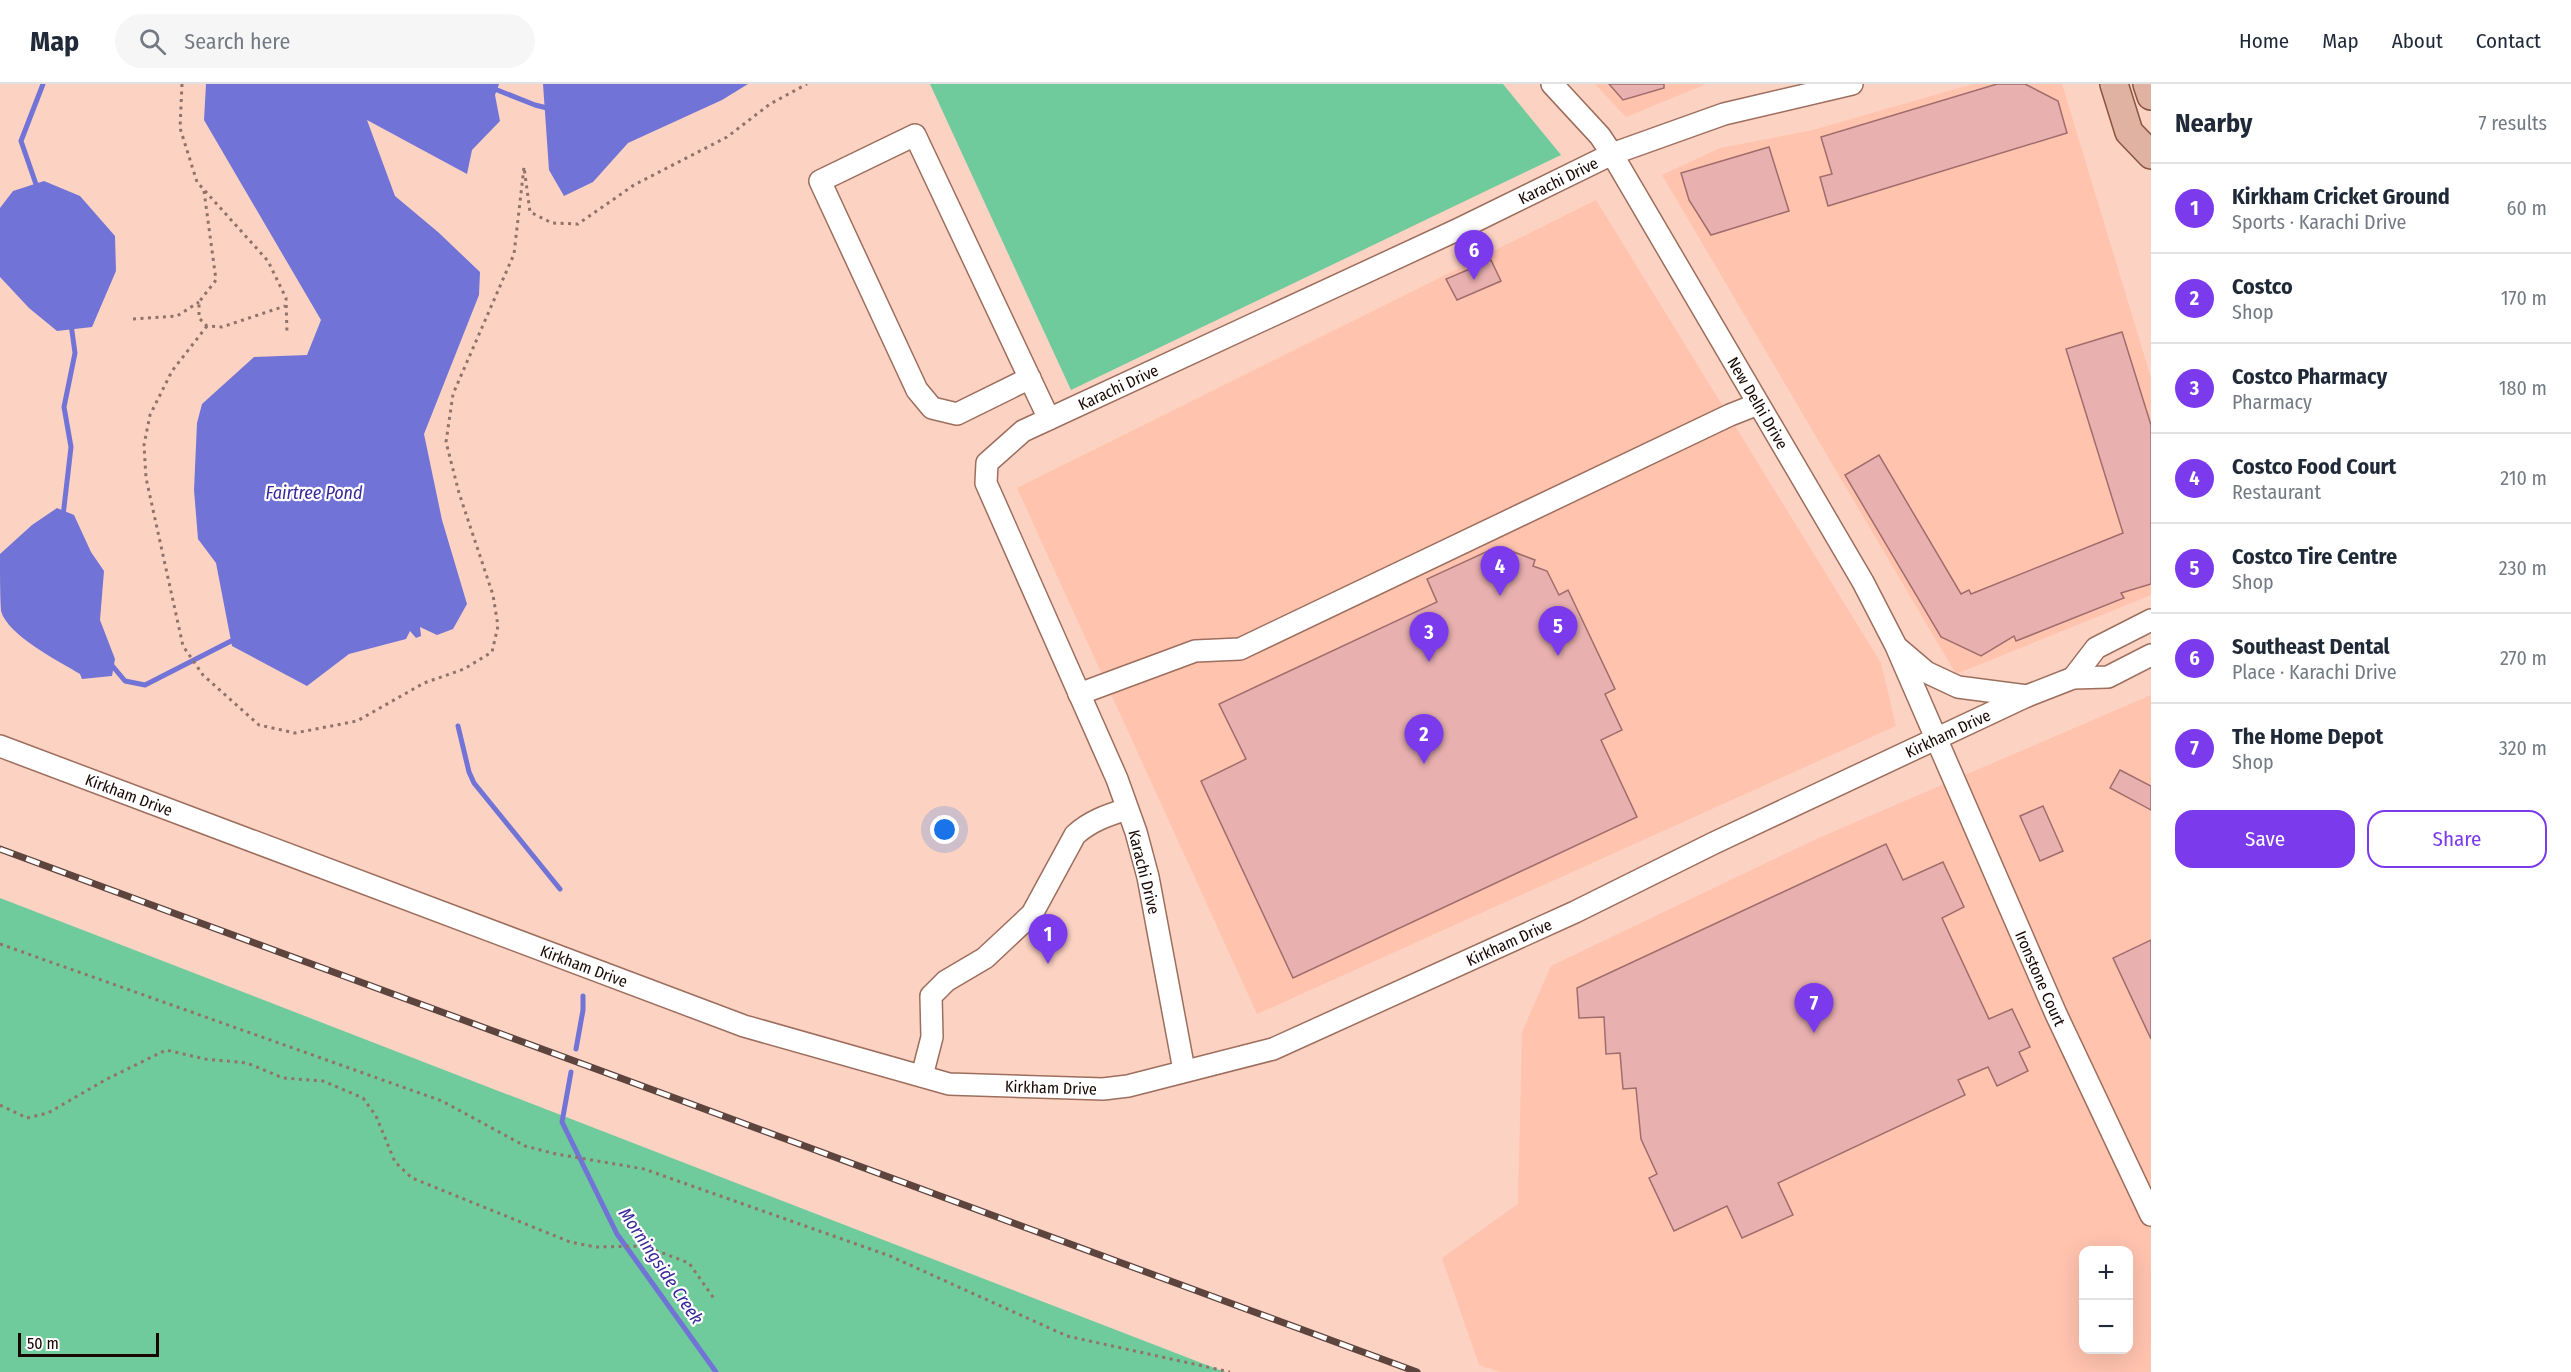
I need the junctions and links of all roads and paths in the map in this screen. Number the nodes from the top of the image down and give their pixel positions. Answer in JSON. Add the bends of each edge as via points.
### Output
{"nodes":[{"id":1,"x":182,"y":84,"type":"edge"},
{"id":2,"x":807,"y":84,"type":"edge"},
{"id":3,"x":1552,"y":84,"type":"edge"},
{"id":4,"x":1852,"y":84,"type":"edge"},
{"id":5,"x":2114,"y":84,"type":"edge"},
{"id":6,"x":2147,"y":84,"type":"edge"},
{"id":7,"x":2151,"y":96,"type":"edge"},
{"id":8,"x":1612,"y":154,"type":"junction"},
{"id":9,"x":2151,"y":155,"type":"edge"},
{"id":10,"x":204,"y":189,"type":"junction"},
{"id":11,"x":199,"y":302,"type":"junction"},
{"id":12,"x":286,"y":306,"type":"junction"},
{"id":13,"x":133,"y":319,"type":"dead end"},
{"id":14,"x":207,"y":326,"type":"junction"},
{"id":15,"x":287,"y":333,"type":"dead end"},
{"id":16,"x":1030,"y":378,"type":"junction"},
{"id":17,"x":1758,"y":404,"type":"junction"},
{"id":18,"x":1049,"y":419,"type":"junction"},
{"id":19,"x":2151,"y":620,"type":"edge"},
{"id":20,"x":1896,"y":646,"type":"junction"},
{"id":21,"x":2151,"y":655,"type":"edge"},
{"id":22,"x":2073,"y":678,"type":"junction"},
{"id":23,"x":1080,"y":694,"type":"junction"},
{"id":24,"x":2028,"y":696,"type":"junction"},
{"id":25,"x":1937,"y":739,"type":"junction"},
{"id":26,"x":0,"y":746,"type":"edge"},
{"id":27,"x":1127,"y":809,"type":"junction"},
{"id":28,"x":0,"y":944,"type":"edge"},
{"id":29,"x":1184,"y":1070,"type":"junction"},
{"id":30,"x":922,"y":1076,"type":"junction"},
{"id":31,"x":0,"y":1105,"type":"edge"},
{"id":32,"x":2151,"y":1215,"type":"edge"},
{"id":33,"x":715,"y":1300,"type":"dead end"},
{"id":34,"x":1230,"y":1372,"type":"edge"}],
"edges":[{"from":1,"to":10,"type":"path","via":[[180,128],[197,182]]},
{"from":2,"to":14,"type":"path","via":[[770,104],[727,137],[634,185],[578,224],[552,223],[530,212],[524,167],[514,254],[453,394],[446,442],[459,494],[494,595],[498,626],[492,652],[464,669],[424,683],[357,721],[295,733],[259,725],[200,671],[185,650],[167,584],[146,478],[144,445],[150,415],[172,371]]},
{"from":3,"to":8,"type":"street","name":"New Delhi Drive"},
{"from":4,"to":8,"type":"street","name":"Karachi Drive","via":[[1724,114]]},
{"from":5,"to":9,"type":"main road","via":[[2129,132]]},
{"from":6,"to":7,"type":"main road"},
{"from":8,"to":17,"type":"street","name":"New Delhi Drive"},
{"from":8,"to":18,"type":"street","name":"Karachi Drive"},
{"from":10,"to":11,"type":"path","via":[[216,280]]},
{"from":10,"to":12,"type":"path","via":[[268,261]]},
{"from":11,"to":13,"type":"path","via":[[177,316]]},
{"from":11,"to":14,"type":"path","via":[[199,318]]},
{"from":12,"to":14,"type":"path","via":[[222,327]]},
{"from":12,"to":15,"type":"path"},
{"from":16,"to":16,"type":"street","via":[[915,135],[820,181],[917,390],[932,408],[957,414]]},
{"from":16,"to":18,"type":"street"},
{"from":17,"to":20,"type":"street","name":"New Delhi Drive","via":[[1863,582]]},
{"from":17,"to":23,"type":"street","via":[[1240,649],[1195,651]]},
{"from":18,"to":23,"type":"street","name":"Karachi Drive","via":[[1023,431],[987,463],[986,483]]},
{"from":19,"to":22,"type":"street","via":[[2096,648]]},
{"from":20,"to":24,"type":"street","via":[[1926,672],[1958,687]]},
{"from":20,"to":25,"type":"street","name":"New Delhi Drive"},
{"from":21,"to":22,"type":"street","name":"Kirkham Drive","via":[[2108,677]]},
{"from":22,"to":24,"type":"street","name":"Kirkham Drive"},
{"from":23,"to":27,"type":"street","name":"Karachi Drive"},
{"from":24,"to":25,"type":"street","name":"Kirkham Drive"},
{"from":25,"to":29,"type":"street","name":"Kirkham Drive","via":[[1575,912],[1273,1049]]},
{"from":25,"to":32,"type":"street","name":"Ironstone Court","via":[[2056,1014]]},
{"from":26,"to":30,"type":"street","name":"Kirkham Drive","via":[[744,1026]]},
{"from":27,"to":29,"type":"street","name":"Karachi Drive","via":[[1148,877]]},
{"from":27,"to":30,"type":"street","via":[[1102,817],[1075,835],[1032,914],[985,958],[935,990],[930,1004],[932,1037]]},
{"from":28,"to":34,"type":"path","via":[[442,1101],[525,1146],[644,1169],[890,1256],[1067,1336]]},
{"from":29,"to":30,"type":"street","name":"Kirkham Drive","via":[[1128,1086],[1079,1090],[950,1084]]},
{"from":31,"to":33,"type":"path","via":[[27,1118],[48,1113],[166,1050],[247,1063],[283,1078],[323,1081],[363,1098],[376,1116],[395,1162],[412,1178],[570,1242],[596,1247],[639,1246],[689,1263]]}]}
